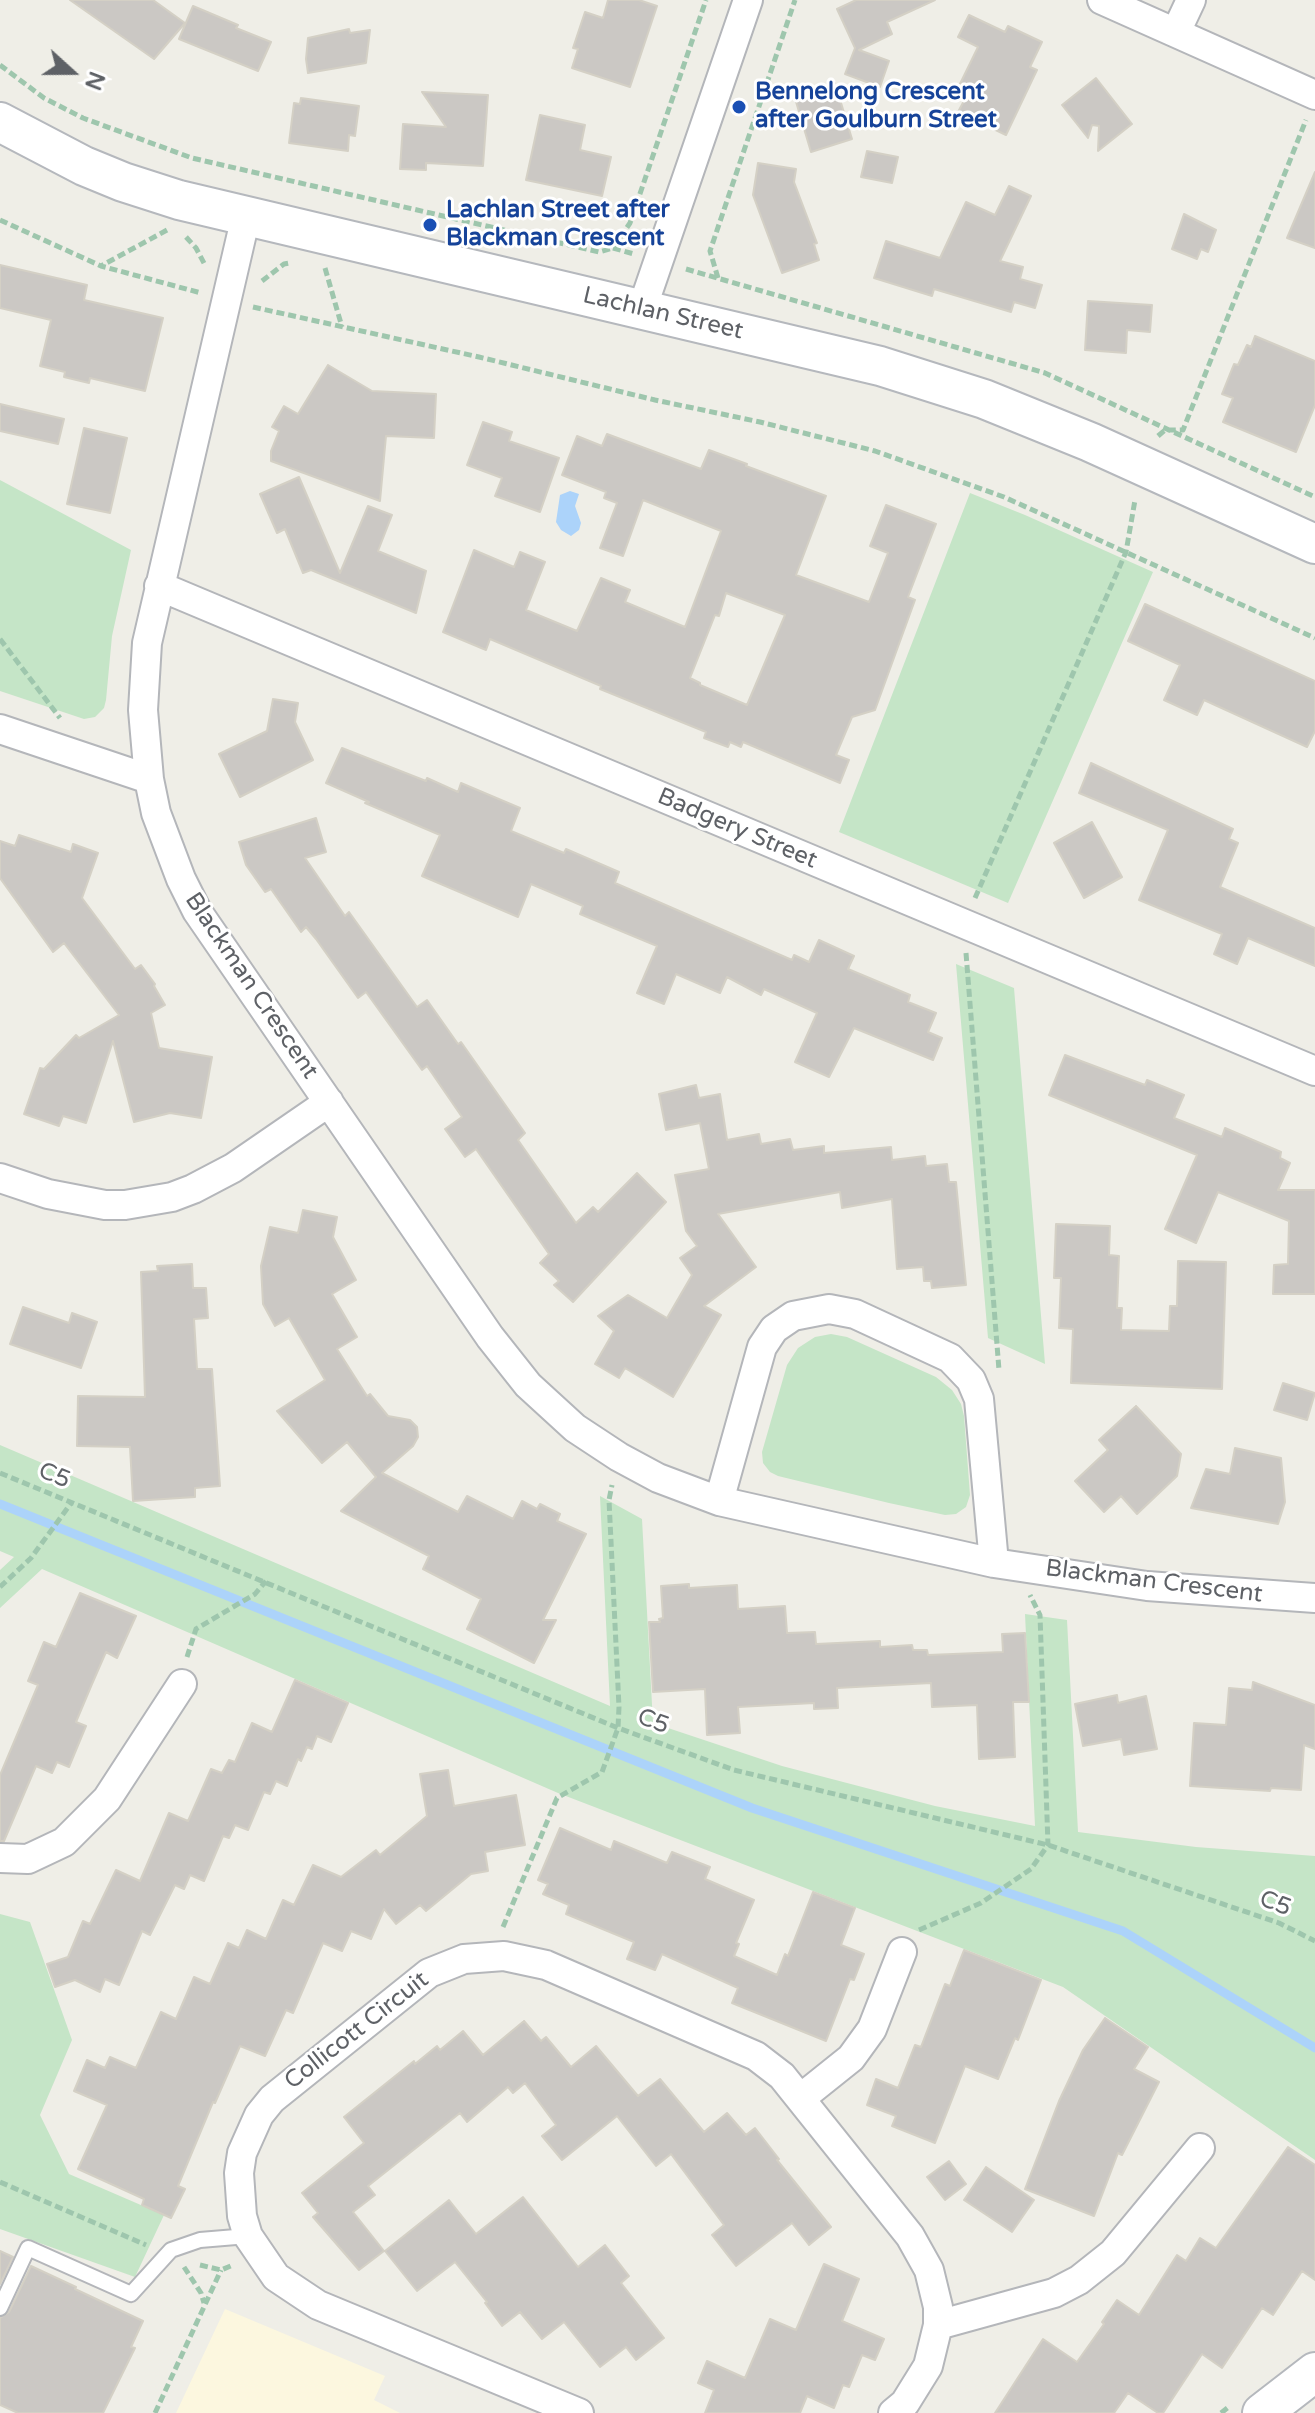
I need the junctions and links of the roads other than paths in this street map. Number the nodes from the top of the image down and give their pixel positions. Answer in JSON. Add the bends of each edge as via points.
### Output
{"nodes":[{"id":1,"x":748,"y":0,"type":"edge"},
{"id":2,"x":1102,"y":0,"type":"edge"},
{"id":3,"x":1191,"y":0,"type":"edge"},
{"id":4,"x":1176,"y":32,"type":"junction"},
{"id":5,"x":1312,"y":103,"type":"edge"},
{"id":6,"x":0,"y":122,"type":"edge"},
{"id":7,"x":246,"y":216,"type":"junction"},
{"id":8,"x":642,"y":309,"type":"junction"},
{"id":9,"x":1315,"y":544,"type":"edge"},
{"id":10,"x":159,"y":586,"type":"junction"},
{"id":11,"x":0,"y":729,"type":"edge"},
{"id":12,"x":149,"y":779,"type":"junction"},
{"id":13,"x":1315,"y":1071,"type":"edge"},
{"id":14,"x":329,"y":1102,"type":"junction"},
{"id":15,"x":0,"y":1178,"type":"edge"},
{"id":16,"x":719,"y":1501,"type":"junction"},
{"id":17,"x":1004,"y":1564,"type":"junction"},
{"id":18,"x":1315,"y":1598,"type":"edge"},
{"id":19,"x":182,"y":1684,"type":"road end"},
{"id":20,"x":0,"y":1858,"type":"edge"},
{"id":21,"x":902,"y":1952,"type":"road end"},
{"id":22,"x":801,"y":2098,"type":"junction"},
{"id":23,"x":1200,"y":2148,"type":"dead end"},
{"id":24,"x":246,"y":2249,"type":"junction"},
{"id":25,"x":0,"y":2308,"type":"edge"},
{"id":26,"x":938,"y":2325,"type":"junction"},
{"id":27,"x":1315,"y":2372,"type":"edge"},
{"id":28,"x":579,"y":2413,"type":"edge"},
{"id":29,"x":893,"y":2413,"type":"edge"},
{"id":30,"x":1262,"y":2413,"type":"edge"}],
"edges":[{"from":1,"to":8,"type":"street"},
{"from":2,"to":4,"type":"street"},
{"from":3,"to":4,"type":"street"},
{"from":4,"to":5,"type":"street"},
{"from":6,"to":7,"type":"street","name":"Lachlan Street","via":[[123,182]]},
{"from":7,"to":8,"type":"street","name":"Lachlan Street"},
{"from":7,"to":10,"type":"street","name":"Blackman Crescent"},
{"from":8,"to":9,"type":"street","name":"Lachlan Street","via":[[880,366],[984,399]]},
{"from":10,"to":12,"type":"street","name":"Blackman Crescent","via":[[147,643],[143,710]]},
{"from":10,"to":13,"type":"street","name":"Badgery Street"},
{"from":11,"to":12,"type":"street"},
{"from":12,"to":14,"type":"street","name":"Blackman Crescent","via":[[156,813],[197,911]]},
{"from":14,"to":15,"type":"street","via":[[233,1168],[172,1197],[105,1205]]},
{"from":14,"to":16,"type":"street","name":"Blackman Crescent","via":[[528,1385],[575,1428],[619,1457]]},
{"from":16,"to":17,"type":"street","name":"Blackman Crescent"},
{"from":16,"to":17,"type":"street","via":[[762,1347],[774,1329],[793,1316],[829,1309],[855,1314],[950,1358],[971,1380],[979,1399]]},
{"from":17,"to":18,"type":"street","name":"Blackman Crescent","via":[[1147,1586]]},
{"from":19,"to":20,"type":"street","via":[[107,1799],[64,1842],[28,1859]]},
{"from":21,"to":22,"type":"street","via":[[872,2029],[851,2058]]},
{"from":22,"to":24,"type":"street","name":"Collicott Circuit","via":[[756,2056],[546,1965],[504,1956],[464,1959],[429,1973],[259,2115],[239,2173]]},
{"from":22,"to":26,"type":"street","name":"Collicott Circuit","via":[[910,2236],[929,2270]]},
{"from":23,"to":26,"type":"street","via":[[1113,2253],[1079,2280],[1054,2293]]},
{"from":24,"to":25,"type":"lane","via":[[200,2240],[171,2250],[131,2294],[28,2248]]},
{"from":24,"to":28,"type":"street","name":"Collicott Circuit","via":[[318,2305]]},
{"from":26,"to":29,"type":"street","name":"Collicott Circuit","via":[[928,2366]]},
{"from":27,"to":30,"type":"street"}]}
